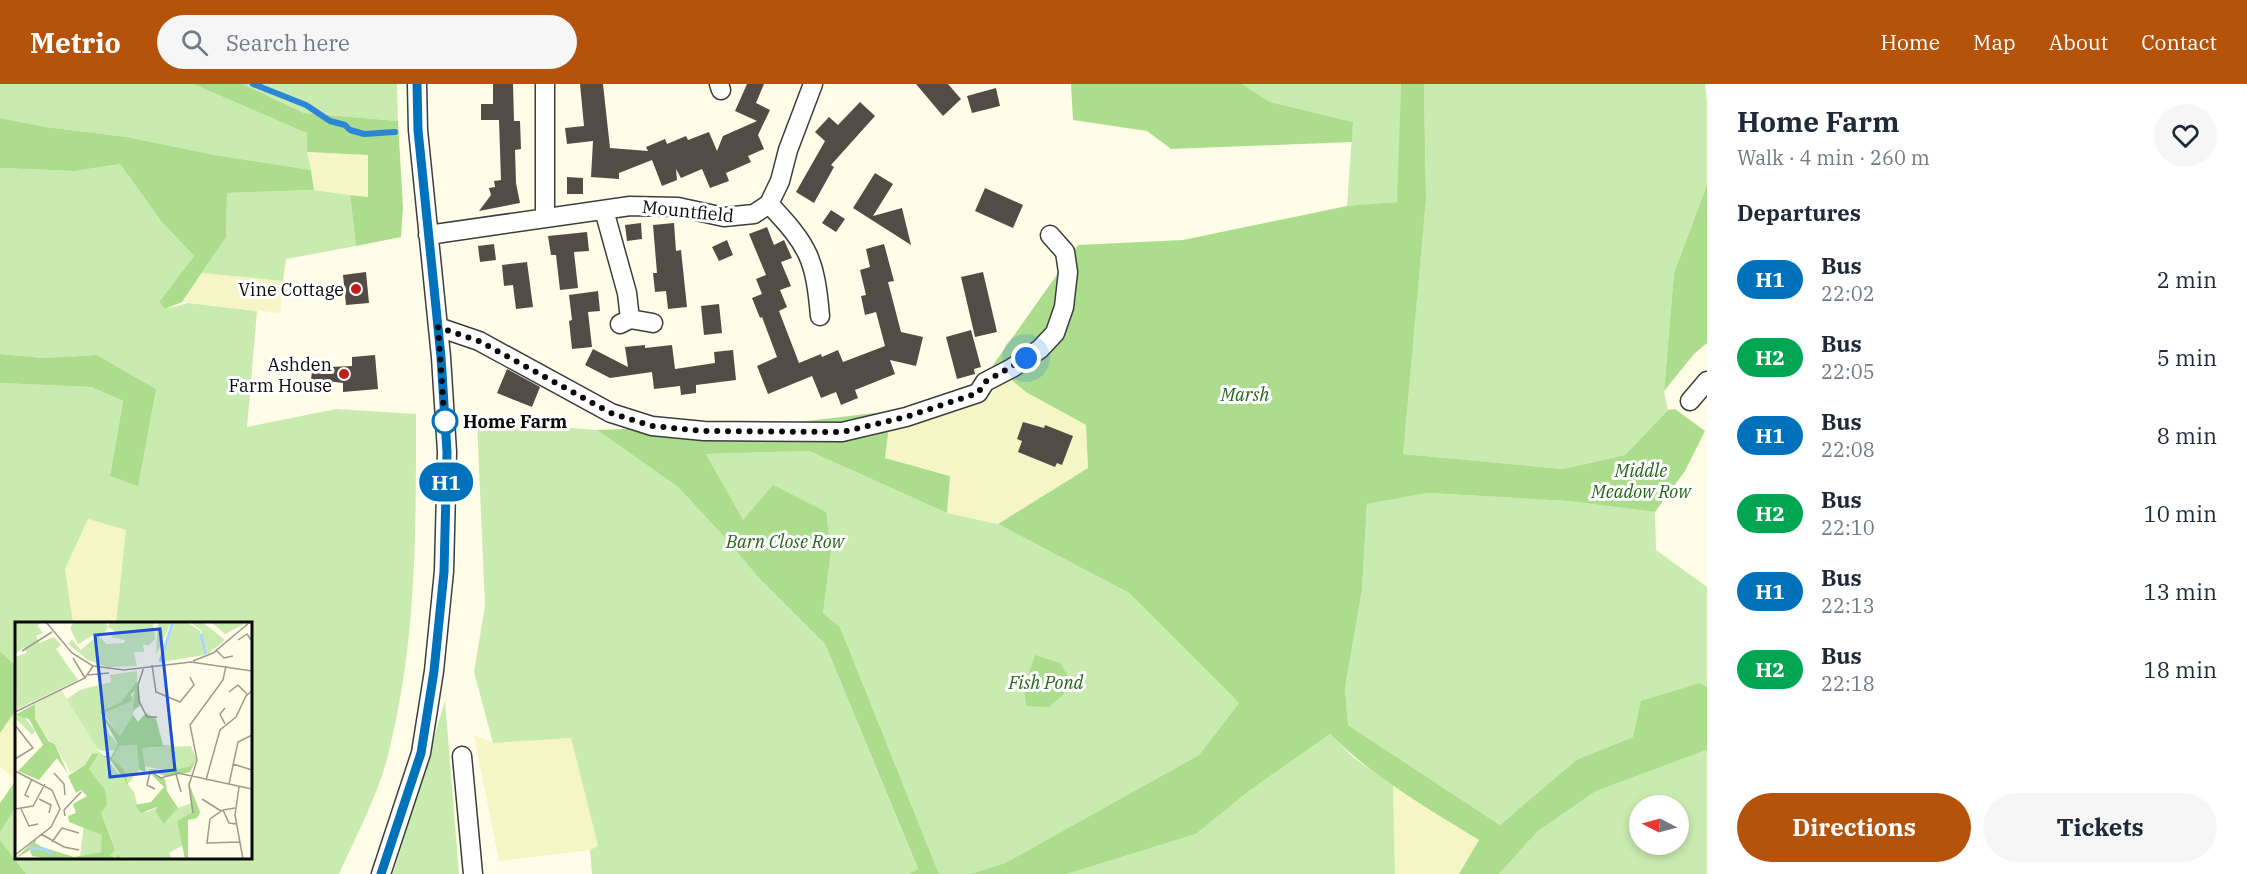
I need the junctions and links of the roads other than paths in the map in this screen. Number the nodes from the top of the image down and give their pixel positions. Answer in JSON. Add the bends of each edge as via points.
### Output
{"nodes":[{"id":1,"x":417,"y":84,"type":"edge"},
{"id":2,"x":545,"y":84,"type":"edge"},
{"id":3,"x":813,"y":84,"type":"edge"},
{"id":4,"x":769,"y":204,"type":"junction"},
{"id":5,"x":604,"y":210,"type":"junction"},
{"id":6,"x":545,"y":217,"type":"junction"},
{"id":7,"x":428,"y":235,"type":"junction"},
{"id":8,"x":1050,"y":235,"type":"dead end"},
{"id":9,"x":820,"y":316,"type":"dead end"},
{"id":10,"x":653,"y":323,"type":"dead end"},
{"id":11,"x":438,"y":327,"type":"junction"},
{"id":12,"x":462,"y":756,"type":"dead end"},
{"id":13,"x":381,"y":874,"type":"edge"},
{"id":14,"x":473,"y":874,"type":"edge"}],
"edges":[{"from":1,"to":7,"type":"street"},
{"from":2,"to":6,"type":"street"},
{"from":3,"to":4,"type":"street"},
{"from":4,"to":5,"type":"street","name":"Mountfield","via":[[741,217],[652,205]]},
{"from":4,"to":9,"type":"street","via":[[794,230],[809,254]]},
{"from":5,"to":6,"type":"street","name":"Mountfield"},
{"from":5,"to":10,"type":"street","via":[[627,293],[625,322]]},
{"from":6,"to":7,"type":"street","name":"Mountfield"},
{"from":7,"to":11,"type":"street"},
{"from":8,"to":11,"type":"street","via":[[1065,252],[1067,284],[1055,333],[1040,349],[985,382],[978,393],[906,417],[842,432],[704,431],[652,426],[611,413],[479,341]]},
{"from":11,"to":13,"type":"street","via":[[447,452],[444,572],[434,671],[421,753]]},
{"from":12,"to":14,"type":"street"}]}
